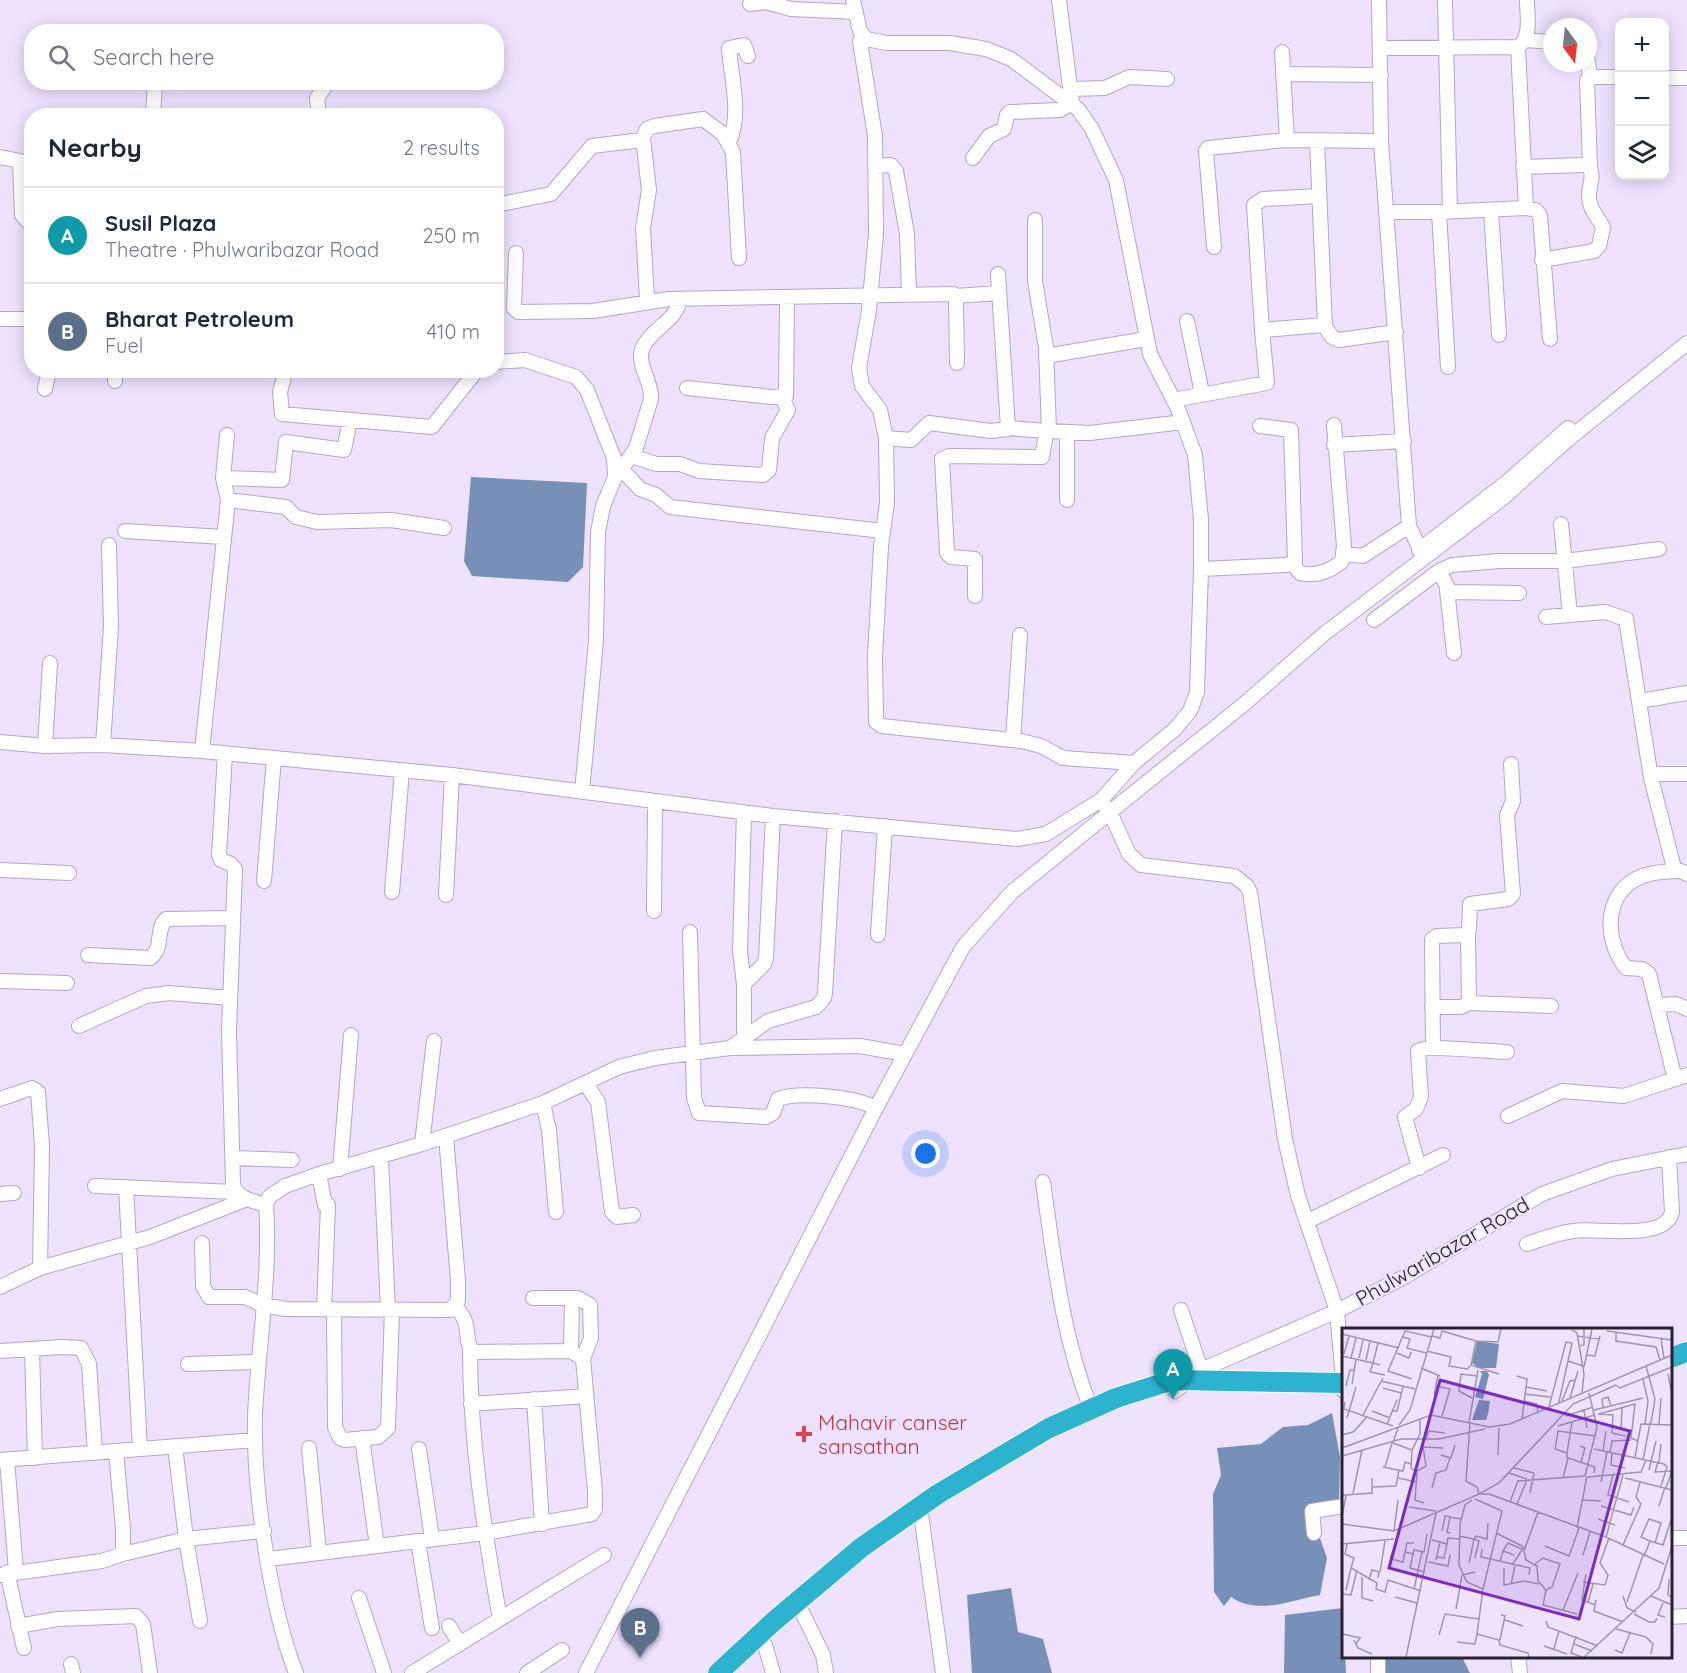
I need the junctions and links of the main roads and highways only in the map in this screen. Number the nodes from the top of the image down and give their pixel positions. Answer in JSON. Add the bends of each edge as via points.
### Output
{"nodes":[{"id":1,"x":1687,"y":1352,"type":"edge"},
{"id":2,"x":1672,"y":1358,"type":"edge"},
{"id":3,"x":1687,"y":1363,"type":"edge"},
{"id":4,"x":1672,"y":1370,"type":"edge"},
{"id":5,"x":1188,"y":1380,"type":"junction"},
{"id":6,"x":1342,"y":1383,"type":"edge"},
{"id":7,"x":1342,"y":1391,"type":"edge"},
{"id":8,"x":920,"y":1512,"type":"junction"},
{"id":9,"x":718,"y":1673,"type":"edge"},
{"id":10,"x":734,"y":1673,"type":"edge"}],
"edges":[{"from":1,"to":2,"type":"highway"},
{"from":3,"to":4,"type":"highway"},
{"from":5,"to":6,"type":"highway"},
{"from":5,"to":7,"type":"highway","via":[[1207,1388]]},
{"from":5,"to":8,"type":"highway","via":[[1054,1437]]},
{"from":5,"to":8,"type":"highway","via":[[1156,1384],[1049,1428]]},
{"from":8,"to":9,"type":"highway","via":[[827,1576]]},
{"from":8,"to":10,"type":"highway"}]}
